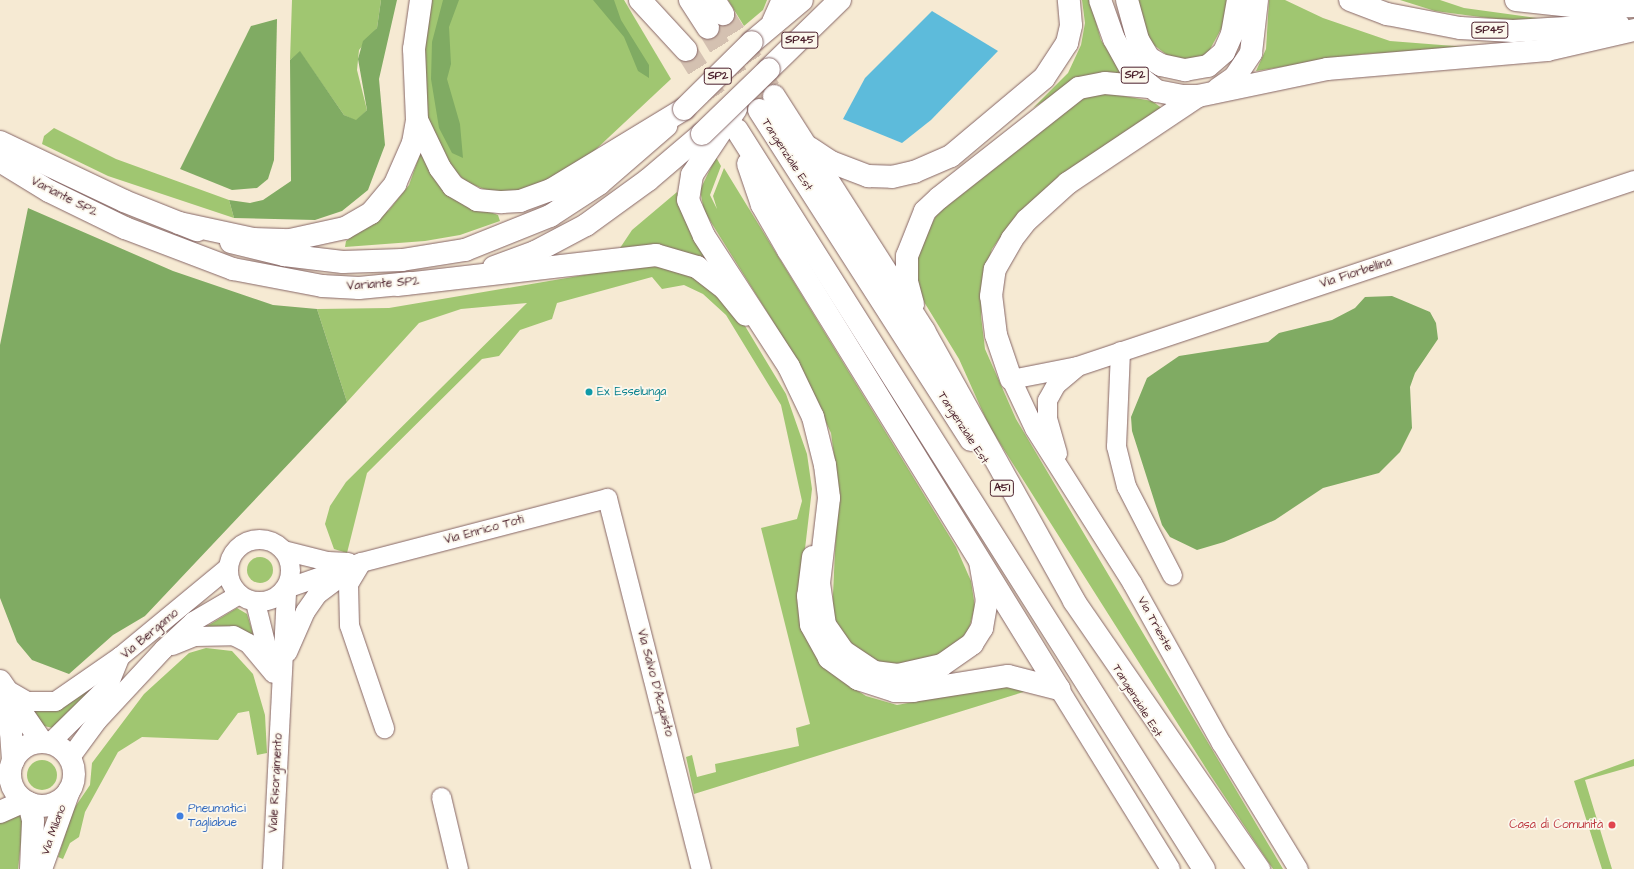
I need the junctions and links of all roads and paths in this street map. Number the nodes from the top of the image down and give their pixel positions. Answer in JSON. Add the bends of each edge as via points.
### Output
{"nodes":[{"id":1,"x":421,"y":0,"type":"edge"},
{"id":2,"x":640,"y":0,"type":"edge"},
{"id":3,"x":656,"y":0,"type":"edge"},
{"id":4,"x":690,"y":0,"type":"edge"},
{"id":5,"x":783,"y":0,"type":"edge"},
{"id":6,"x":793,"y":0,"type":"edge"},
{"id":7,"x":802,"y":0,"type":"edge"},
{"id":8,"x":1069,"y":0,"type":"edge"},
{"id":9,"x":1100,"y":0,"type":"edge"},
{"id":10,"x":1127,"y":0,"type":"edge"},
{"id":11,"x":1238,"y":0,"type":"edge"},
{"id":12,"x":1257,"y":0,"type":"edge"},
{"id":13,"x":1350,"y":0,"type":"edge"},
{"id":14,"x":1516,"y":0,"type":"edge"},
{"id":15,"x":838,"y":4,"type":"edge"},
{"id":16,"x":1634,"y":6,"type":"edge"},
{"id":17,"x":715,"y":14,"type":"tunnel mouth"},
{"id":18,"x":773,"y":22,"type":"junction"},
{"id":19,"x":1634,"y":24,"type":"edge"},
{"id":20,"x":1634,"y":30,"type":"edge"},
{"id":21,"x":752,"y":42,"type":"junction"},
{"id":22,"x":762,"y":76,"type":"junction"},
{"id":23,"x":1149,"y":87,"type":"junction"},
{"id":24,"x":1205,"y":95,"type":"junction"},
{"id":25,"x":774,"y":96,"type":"tunnel mouth"},
{"id":26,"x":684,"y":109,"type":"junction"},
{"id":27,"x":759,"y":110,"type":"tunnel mouth"},
{"id":28,"x":417,"y":120,"type":"junction"},
{"id":29,"x":0,"y":142,"type":"edge"},
{"id":30,"x":806,"y":145,"type":"junction"},
{"id":31,"x":0,"y":161,"type":"edge"},
{"id":32,"x":0,"y":171,"type":"edge"},
{"id":33,"x":1634,"y":180,"type":"edge"},
{"id":34,"x":49,"y":191,"type":"junction"},
{"id":35,"x":179,"y":223,"type":"junction"},
{"id":36,"x":396,"y":284,"type":"junction"},
{"id":37,"x":924,"y":331,"type":"junction"},
{"id":38,"x":1120,"y":351,"type":"junction"},
{"id":39,"x":1077,"y":366,"type":"junction"},
{"id":40,"x":1011,"y":379,"type":"junction"},
{"id":41,"x":1064,"y":475,"type":"junction"},
{"id":42,"x":607,"y":498,"type":"joint"},
{"id":43,"x":283,"y":550,"type":"junction"},
{"id":44,"x":361,"y":562,"type":"junction"},
{"id":45,"x":980,"y":563,"type":"junction"},
{"id":46,"x":228,"y":567,"type":"junction"},
{"id":47,"x":1172,"y":575,"type":"dead end"},
{"id":48,"x":286,"y":588,"type":"junction"},
{"id":49,"x":247,"y":598,"type":"junction"},
{"id":50,"x":1074,"y":601,"type":"junction"},
{"id":51,"x":163,"y":649,"type":"junction"},
{"id":52,"x":120,"y":656,"type":"junction"},
{"id":53,"x":278,"y":668,"type":"junction"},
{"id":54,"x":2,"y":688,"type":"edge"},
{"id":55,"x":1059,"y":689,"type":"junction"},
{"id":56,"x":384,"y":728,"type":"dead end"},
{"id":57,"x":46,"y":743,"type":"junction"},
{"id":58,"x":69,"y":758,"type":"junction"},
{"id":59,"x":8,"y":772,"type":"edge"},
{"id":60,"x":69,"y":791,"type":"junction"},
{"id":61,"x":441,"y":797,"type":"dead end"},
{"id":62,"x":27,"y":802,"type":"junction"},
{"id":63,"x":0,"y":812,"type":"edge"},
{"id":64,"x":31,"y":869,"type":"edge"},
{"id":65,"x":41,"y":869,"type":"edge"},
{"id":66,"x":272,"y":869,"type":"edge"},
{"id":67,"x":458,"y":869,"type":"edge"},
{"id":68,"x":701,"y":869,"type":"edge"},
{"id":69,"x":1170,"y":869,"type":"edge"},
{"id":70,"x":1204,"y":869,"type":"edge"},
{"id":71,"x":1241,"y":869,"type":"edge"},
{"id":72,"x":1259,"y":869,"type":"edge"},
{"id":73,"x":1298,"y":869,"type":"edge"}],
"edges":[{"from":1,"to":28,"type":"main road","via":[[414,49]]},
{"from":2,"to":3,"type":"main road","via":[[686,50]]},
{"from":4,"to":17,"type":"main road"},
{"from":5,"to":18,"type":"main road"},
{"from":6,"to":18,"type":"main road","number":"SP2"},
{"from":7,"to":21,"type":"main road","number":"SP45"},
{"from":8,"to":30,"type":"main road","via":[[1071,26],[1067,43],[1044,78],[951,156],[914,172],[892,177],[868,176],[831,162]]},
{"from":9,"to":23,"type":"main road","number":"SP2","via":[[1122,55],[1132,71]]},
{"from":10,"to":11,"type":"main road","via":[[1138,40],[1149,58],[1160,65],[1185,70],[1208,66],[1224,52],[1232,34]]},
{"from":12,"to":24,"type":"main road","via":[[1251,53],[1235,77]]},
{"from":13,"to":19,"type":"main road","number":"SP45","via":[[1387,14],[1460,28],[1513,31]]},
{"from":14,"to":16,"type":"main road","via":[[1588,8]]},
{"from":15,"to":22,"type":"main road","number":"SP45"},
{"from":18,"to":21,"type":"main road","number":"SP2"},
{"from":20,"to":24,"type":"main road","via":[[1547,50],[1327,69]]},
{"from":21,"to":26,"type":"main road","number":"SP2","bridge":true},
{"from":22,"to":36,"type":"main road","name":"Variante SP2","number":"SP2","bridge":true,"via":[[702,134],[624,199],[553,243],[490,268]]},
{"from":22,"to":45,"type":"main road","via":[[700,159],[692,174],[688,200],[704,236],[789,367],[813,417],[825,465],[829,498],[820,583],[825,625],[843,651],[874,672],[898,675],[942,665],[972,644],[982,628],[987,601]]},
{"from":23,"to":24,"type":"main road","number":"SP2","via":[[1168,94]]},
{"from":23,"to":37,"type":"main road","via":[[1105,83],[1079,88],[925,211],[910,245],[905,267]]},
{"from":24,"to":40,"type":"main road","via":[[1068,183],[1027,220],[1012,239],[995,269],[991,296],[996,335]]},
{"from":25,"to":30,"type":"main road"},
{"from":26,"to":28,"type":"main road","via":[[551,190],[520,201],[502,202],[477,200],[453,186],[440,168]]},
{"from":26,"to":35,"type":"main road","name":"Variante SP2","number":"SP2","via":[[625,163],[573,202],[523,230],[465,250],[374,262],[316,260],[252,249]]},
{"from":27,"to":50,"type":"main road","name":"Tangenziale Est","number":"A51"},
{"from":28,"to":35,"type":"main road","via":[[413,143],[395,184],[371,213],[345,228],[312,238],[282,240],[253,239]]},
{"from":29,"to":35,"type":"main road","name":"Variante SP2","number":"SP2"},
{"from":30,"to":37,"type":"main road"},
{"from":31,"to":34,"type":"main road","name":"Variante SP2","number":"SP2"},
{"from":32,"to":34,"type":"main road"},
{"from":33,"to":38,"type":"street","name":"Via Fiorbellina"},
{"from":34,"to":36,"type":"main road","name":"Variante SP2","number":"SP2","via":[[132,230],[233,269],[322,286],[359,288]]},
{"from":36,"to":55,"type":"main road","via":[[656,255],[697,267],[714,278],[742,309],[791,387],[806,419],[816,453],[819,495],[808,588],[809,616],[829,658],[858,679],[895,691],[923,690],[999,676]]},
{"from":37,"to":50,"type":"main road"},
{"from":38,"to":39,"type":"street","name":"Via Fiorbellina"},
{"from":38,"to":47,"type":"street","via":[[1116,446],[1126,486]]},
{"from":39,"to":40,"type":"street","name":"Via Fiorbellina"},
{"from":39,"to":41,"type":"street","name":"Via Fiorbellina","via":[[1056,384],[1047,400],[1047,418]]},
{"from":40,"to":41,"type":"street","name":"Via Trieste","via":[[1034,428]]},
{"from":41,"to":73,"type":"street","name":"Via Trieste","via":[[1132,583],[1221,743]]},
{"from":42,"to":44,"type":"street","name":"Via Enrico Toti"},
{"from":42,"to":68,"type":"street","name":"Via Salvo D'Acquisto"},
{"from":43,"to":44,"type":"street","name":"Via Enrico Toti","via":[[327,561]]},
{"from":43,"to":46,"type":"street","via":[[268,540],[250,540],[235,551]]},
{"from":43,"to":48,"type":"street","via":[[290,564]]},
{"from":44,"to":48,"type":"street","name":"Via Enrico Toti"},
{"from":44,"to":53,"type":"street","via":[[316,594]]},
{"from":44,"to":56,"type":"street","via":[[348,584],[349,625]]},
{"from":45,"to":55,"type":"main road"},
{"from":45,"to":70,"type":"main road","number":"A51","via":[[762,206],[737,130]]},
{"from":46,"to":49,"type":"street","via":[[230,582]]},
{"from":46,"to":52,"type":"street","name":"Via Bergamo"},
{"from":48,"to":49,"type":"street","via":[[272,599]]},
{"from":48,"to":53,"type":"street","name":"Viale Risorgimento","via":[[282,601]]},
{"from":49,"to":51,"type":"street","name":"Via Bergamo","via":[[193,621]]},
{"from":49,"to":53,"type":"street","name":"Viale Risorgimento"},
{"from":50,"to":71,"type":"main road","name":"Tangenziale Est","number":"A51"},
{"from":50,"to":72,"type":"main road"},
{"from":51,"to":53,"type":"street","name":"Viale Risorgimento","via":[[194,636],[233,635],[248,642]]},
{"from":51,"to":58,"type":"street","name":"Via Bergamo","via":[[97,720]]},
{"from":52,"to":54,"type":"street","via":[[55,701],[27,701]]},
{"from":52,"to":57,"type":"street","name":"Via Bergamo","via":[[108,685]]},
{"from":53,"to":66,"type":"street","name":"Viale Risorgimento","via":[[280,696]]},
{"from":54,"to":57,"type":"main road"},
{"from":54,"to":59,"type":"main road","via":[[11,732]]},
{"from":55,"to":69,"type":"street"},
{"from":57,"to":58,"type":"main road"},
{"from":57,"to":59,"type":"main road","via":[[25,748]]},
{"from":58,"to":60,"type":"main road","via":[[74,774]]},
{"from":59,"to":62,"type":"main road","via":[[13,787]]},
{"from":60,"to":62,"type":"main road","via":[[53,804]]},
{"from":60,"to":65,"type":"main road","name":"Via Milano"},
{"from":61,"to":67,"type":"street"},
{"from":62,"to":63,"type":"main road"},
{"from":62,"to":64,"type":"main road","name":"Via Milano","via":[[33,821]]}]}
